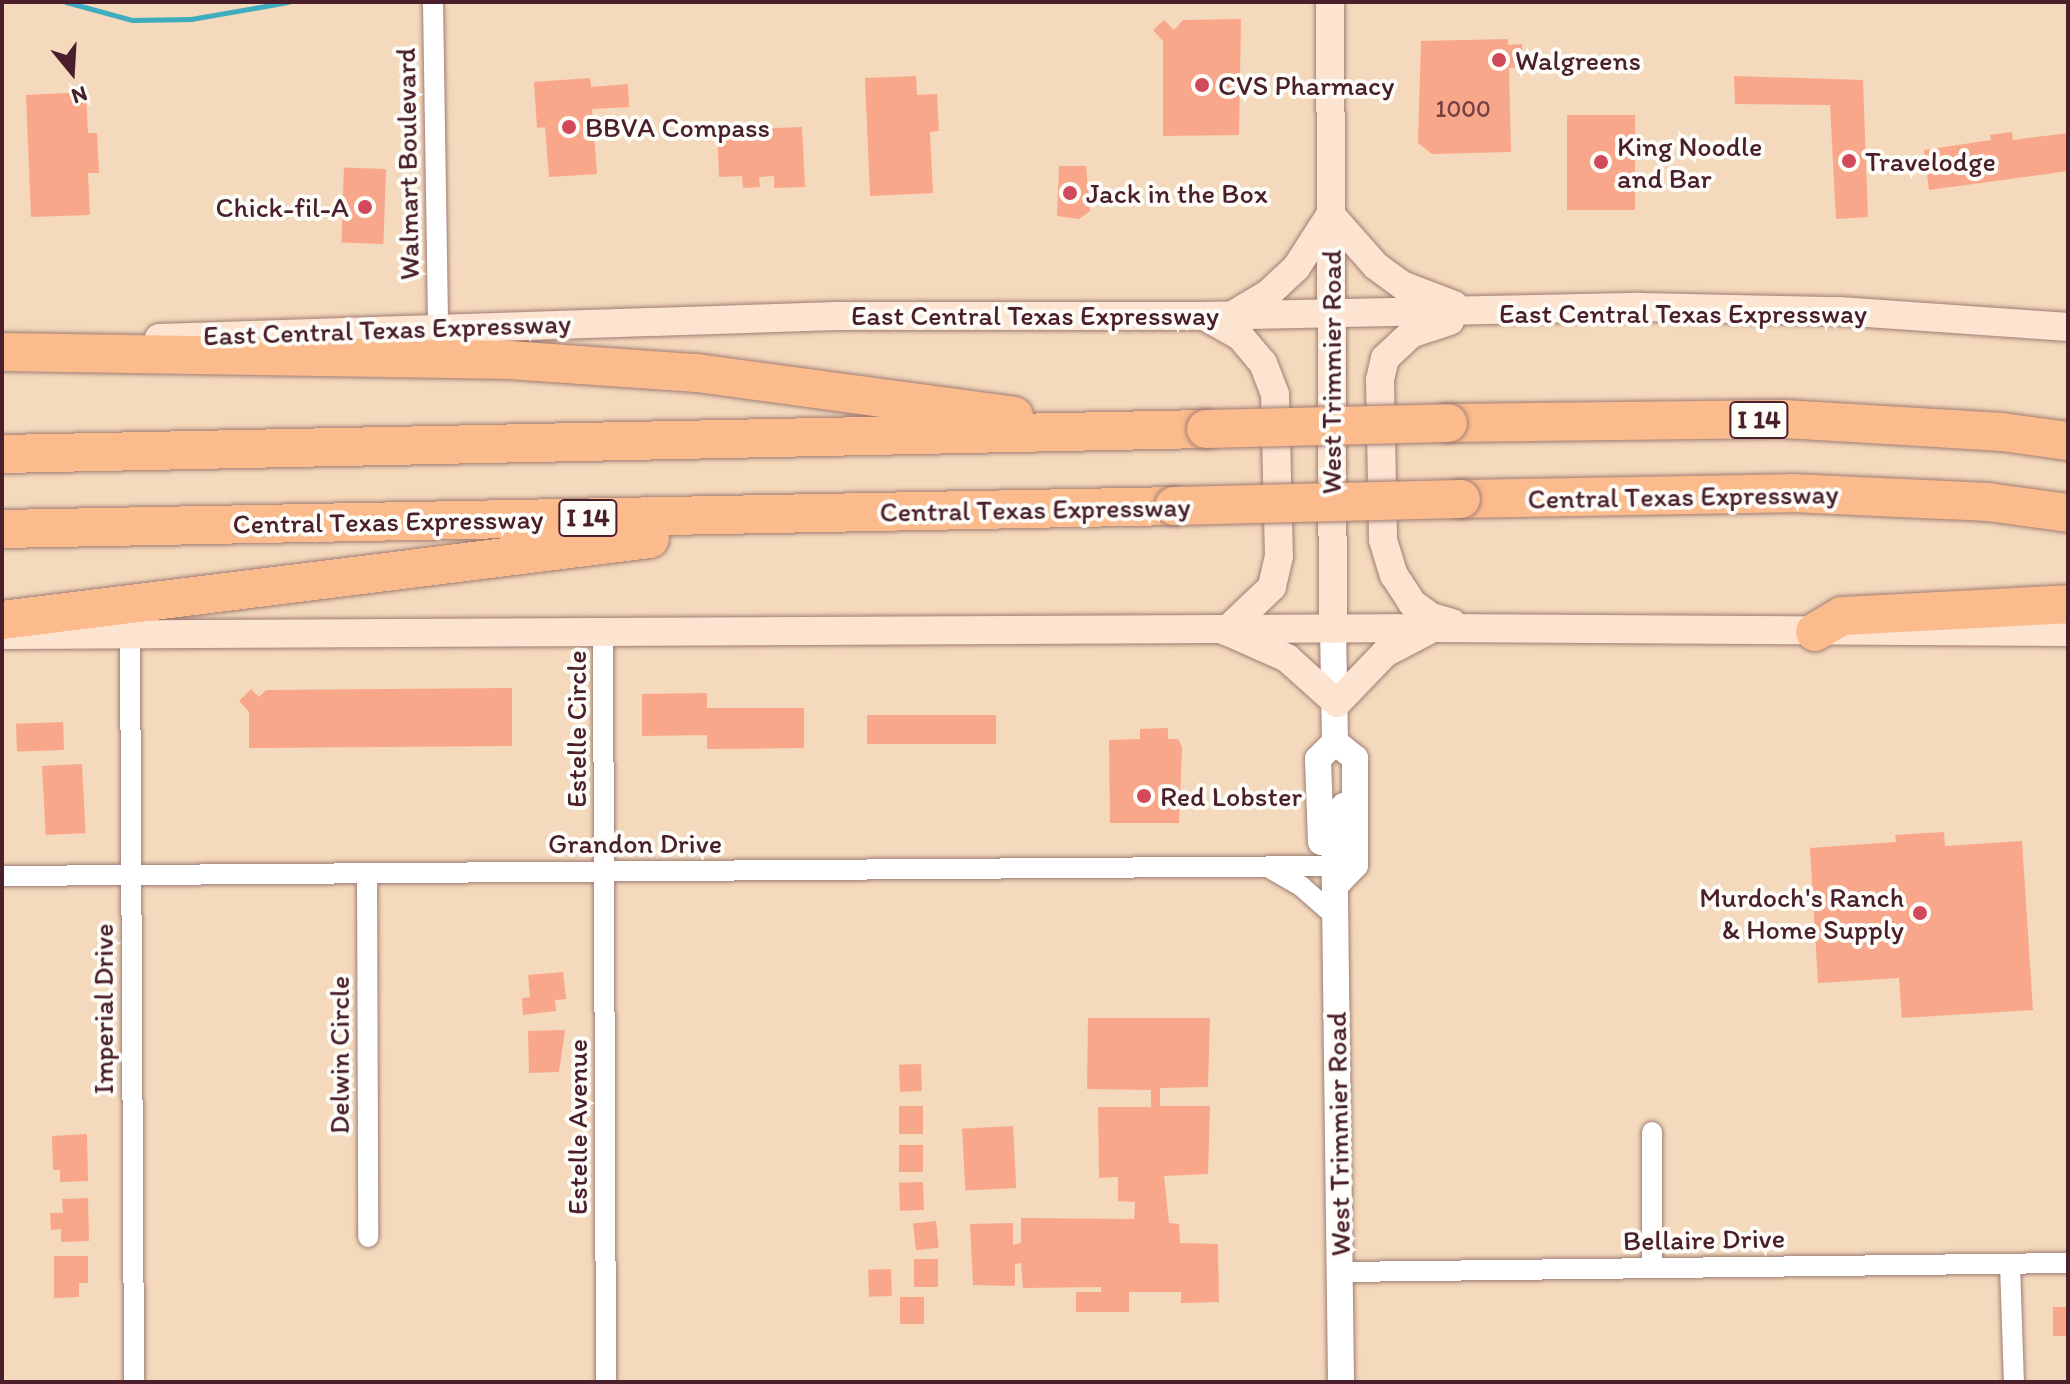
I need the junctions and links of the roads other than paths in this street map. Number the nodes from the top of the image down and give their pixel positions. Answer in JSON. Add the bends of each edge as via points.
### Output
{"nodes":[{"id":1,"x":433,"y":2,"type":"edge"},
{"id":2,"x":1330,"y":2,"type":"edge"},
{"id":3,"x":1330,"y":214,"type":"junction"},
{"id":4,"x":1478,"y":312,"type":"junction"},
{"id":5,"x":1330,"y":313,"type":"junction"},
{"id":6,"x":1217,"y":316,"type":"junction"},
{"id":7,"x":438,"y":325,"type":"junction"},
{"id":8,"x":2068,"y":327,"type":"edge"},
{"id":9,"x":2,"y":345,"type":"edge"},
{"id":10,"x":2,"y":352,"type":"edge"},
{"id":11,"x":1120,"y":432,"type":"junction"},
{"id":12,"x":2068,"y":441,"type":"edge"},
{"id":13,"x":2,"y":454,"type":"edge"},
{"id":14,"x":2068,"y":513,"type":"edge"},
{"id":15,"x":801,"y":514,"type":"junction"},
{"id":16,"x":2,"y":529,"type":"edge"},
{"id":17,"x":2068,"y":604,"type":"edge"},
{"id":18,"x":2,"y":620,"type":"edge"},
{"id":19,"x":1436,"y":628,"type":"junction"},
{"id":20,"x":1333,"y":629,"type":"junction"},
{"id":21,"x":1475,"y":629,"type":"junction"},
{"id":22,"x":1226,"y":631,"type":"junction"},
{"id":23,"x":1815,"y":632,"type":"junction"},
{"id":24,"x":2068,"y":632,"type":"edge"},
{"id":25,"x":2,"y":635,"type":"edge"},
{"id":26,"x":130,"y":635,"type":"junction"},
{"id":27,"x":603,"y":635,"type":"junction"},
{"id":28,"x":1337,"y":703,"type":"junction"},
{"id":29,"x":1335,"y":742,"type":"junction"},
{"id":30,"x":1268,"y":867,"type":"junction"},
{"id":31,"x":604,"y":872,"type":"junction"},
{"id":32,"x":367,"y":873,"type":"junction"},
{"id":33,"x":130,"y":875,"type":"junction"},
{"id":34,"x":2,"y":876,"type":"edge"},
{"id":35,"x":1328,"y":876,"type":"junction"},
{"id":36,"x":1335,"y":916,"type":"junction"},
{"id":37,"x":1652,"y":1132,"type":"dead end"},
{"id":38,"x":368,"y":1237,"type":"dead end"},
{"id":39,"x":2068,"y":1263,"type":"edge"},
{"id":40,"x":2010,"y":1264,"type":"junction"},
{"id":41,"x":1652,"y":1268,"type":"junction"},
{"id":42,"x":1341,"y":1272,"type":"junction"},
{"id":43,"x":134,"y":1382,"type":"edge"},
{"id":44,"x":606,"y":1382,"type":"edge"},
{"id":45,"x":1341,"y":1382,"type":"edge"},
{"id":46,"x":2014,"y":1382,"type":"edge"}],
"edges":[{"from":1,"to":7,"type":"street","name":"Walmart Boulevard"},
{"from":2,"to":3,"type":"main road","name":"West Trimmier Road"},
{"from":3,"to":4,"type":"main road","via":[[1376,266],[1402,285]]},
{"from":3,"to":5,"type":"main road","name":"West Trimmier Road"},
{"from":3,"to":6,"type":"main road","via":[[1296,268],[1269,293]]},
{"from":4,"to":5,"type":"main road","name":"East Central Texas Expressway"},
{"from":4,"to":8,"type":"main road","name":"East Central Texas Expressway","via":[[1640,307],[1839,311]]},
{"from":4,"to":21,"type":"main road","via":[[1412,333],[1385,358],[1380,380],[1383,540],[1394,575],[1412,603],[1431,617]]},
{"from":5,"to":6,"type":"main road","name":"East Central Texas Expressway"},
{"from":5,"to":20,"type":"main road","name":"West Trimmier Road"},
{"from":6,"to":7,"type":"main road","name":"East Central Texas Expressway","via":[[1009,313]]},
{"from":6,"to":22,"type":"main road","via":[[1263,363],[1275,394],[1279,556],[1272,587]]},
{"from":7,"to":9,"type":"main road","name":"East Central Texas Expressway"},
{"from":10,"to":11,"type":"highway","via":[[395,355],[697,373]]},
{"from":11,"to":12,"type":"highway","number":"I 14","bridge":true,"via":[[1784,419]]},
{"from":11,"to":13,"type":"highway","number":"I 14"},
{"from":14,"to":15,"type":"highway","name":"Central Texas Expressway","number":"I 14","bridge":true,"via":[[1988,502],[1791,493]]},
{"from":15,"to":16,"type":"highway","name":"Central Texas Expressway","number":"I 14"},
{"from":15,"to":18,"type":"highway","via":[[767,527]]},
{"from":17,"to":23,"type":"highway","via":[[1842,616]]},
{"from":19,"to":20,"type":"main road"},
{"from":19,"to":21,"type":"main road"},
{"from":19,"to":28,"type":"main road","via":[[1385,653]]},
{"from":20,"to":22,"type":"main road"},
{"from":20,"to":28,"type":"street","name":"West Trimmier Road"},
{"from":21,"to":23,"type":"main road"},
{"from":22,"to":27,"type":"main road"},
{"from":22,"to":28,"type":"main road","via":[[1287,658]]},
{"from":23,"to":24,"type":"main road"},
{"from":25,"to":26,"type":"main road"},
{"from":26,"to":27,"type":"main road"},
{"from":26,"to":33,"type":"street","name":"Imperial Drive"},
{"from":27,"to":31,"type":"street","name":"Estelle Circle"},
{"from":28,"to":29,"type":"street","name":"West Trimmier Road"},
{"from":29,"to":35,"type":"street","name":"West Trimmier Road","via":[[1318,759]]},
{"from":29,"to":35,"type":"street","via":[[1355,758],[1355,865]]},
{"from":30,"to":31,"type":"street","name":"Grandon Drive"},
{"from":30,"to":35,"type":"street","name":"Grandon Drive"},
{"from":30,"to":36,"type":"street"},
{"from":31,"to":32,"type":"street","name":"Grandon Drive"},
{"from":31,"to":44,"type":"street","name":"Estelle Avenue"},
{"from":32,"to":33,"type":"street","name":"Grandon Drive"},
{"from":32,"to":38,"type":"street","name":"Delwin Circle"},
{"from":33,"to":34,"type":"street","name":"Grandon Drive"},
{"from":33,"to":43,"type":"street","name":"Imperial Drive"},
{"from":35,"to":36,"type":"street","name":"West Trimmier Road"},
{"from":36,"to":42,"type":"street","name":"West Trimmier Road"},
{"from":37,"to":41,"type":"street"},
{"from":39,"to":40,"type":"street","name":"Bellaire Drive"},
{"from":40,"to":41,"type":"street","name":"Bellaire Drive"},
{"from":40,"to":46,"type":"street"},
{"from":41,"to":42,"type":"street","name":"Bellaire Drive"},
{"from":42,"to":45,"type":"street","name":"West Trimmier Road"}]}
